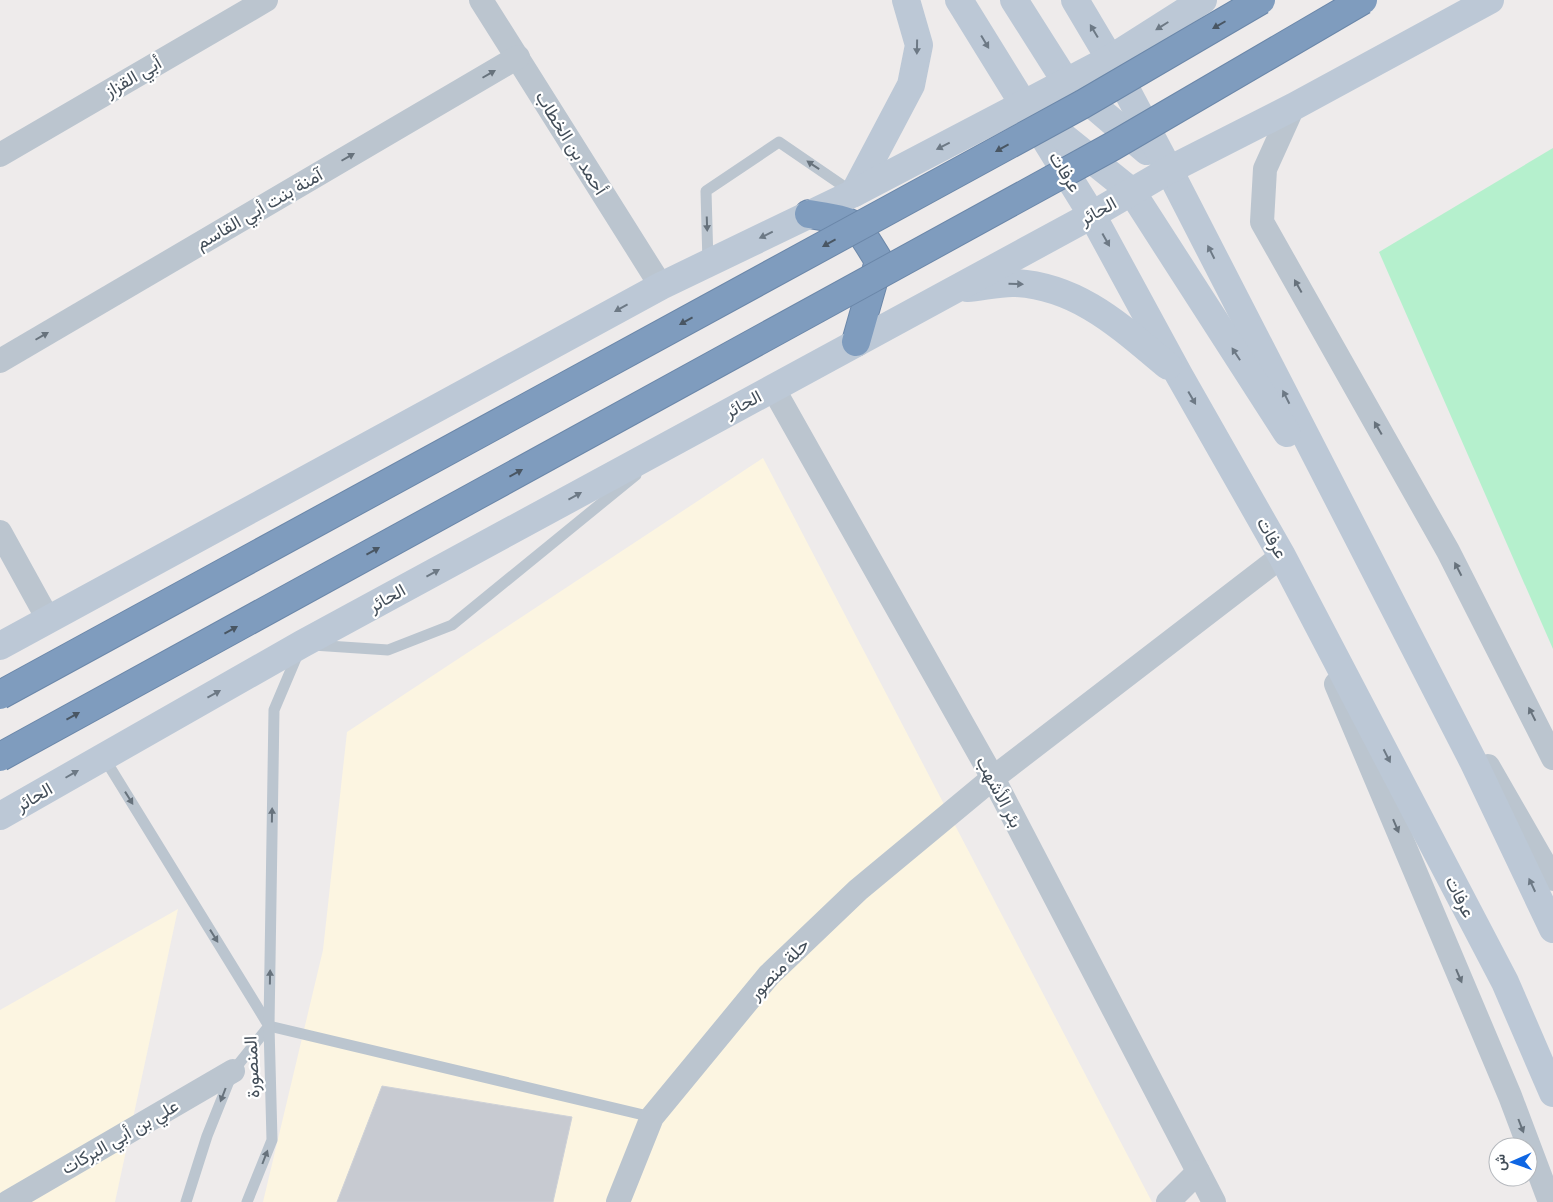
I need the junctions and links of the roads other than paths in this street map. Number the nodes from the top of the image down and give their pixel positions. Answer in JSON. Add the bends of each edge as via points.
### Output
{"nodes":[{"id":1,"x":266,"y":0,"type":"edge"},
{"id":2,"x":481,"y":0,"type":"edge"},
{"id":3,"x":906,"y":0,"type":"edge"},
{"id":4,"x":959,"y":0,"type":"edge"},
{"id":5,"x":1014,"y":0,"type":"edge"},
{"id":6,"x":1075,"y":0,"type":"edge"},
{"id":7,"x":1203,"y":0,"type":"edge"},
{"id":8,"x":1261,"y":0,"type":"edge"},
{"id":9,"x":1363,"y":0,"type":"edge"},
{"id":10,"x":1490,"y":0,"type":"edge"},
{"id":11,"x":518,"y":57,"type":"junction"},
{"id":12,"x":1110,"y":59,"type":"junction"},
{"id":13,"x":1066,"y":82,"type":"junction"},
{"id":14,"x":1023,"y":104,"type":"junction"},
{"id":15,"x":1293,"y":107,"type":"junction"},
{"id":16,"x":0,"y":155,"type":"edge"},
{"id":17,"x":1168,"y":170,"type":"junction"},
{"id":18,"x":854,"y":192,"type":"junction"},
{"id":19,"x":1132,"y":192,"type":"junction"},
{"id":20,"x":809,"y":214,"type":"junction"},
{"id":21,"x":1092,"y":215,"type":"junction"},
{"id":22,"x":858,"y":227,"type":"junction"},
{"id":23,"x":708,"y":263,"type":"junction"},
{"id":24,"x":876,"y":276,"type":"junction"},
{"id":25,"x":661,"y":286,"type":"junction"},
{"id":26,"x":950,"y":290,"type":"junction"},
{"id":27,"x":856,"y":342,"type":"junction"},
{"id":28,"x":0,"y":361,"type":"edge"},
{"id":29,"x":1179,"y":374,"type":"junction"},
{"id":30,"x":773,"y":388,"type":"junction"},
{"id":31,"x":682,"y":437,"type":"junction"},
{"id":32,"x":0,"y":532,"type":"edge"},
{"id":33,"x":1282,"y":556,"type":"junction"},
{"id":34,"x":1376,"y":571,"type":"junction"},
{"id":35,"x":48,"y":619,"type":"junction"},
{"id":36,"x":302,"y":644,"type":"junction"},
{"id":37,"x":0,"y":646,"type":"edge"},
{"id":38,"x":0,"y":695,"type":"edge"},
{"id":39,"x":1551,"y":746,"type":"edge"},
{"id":40,"x":103,"y":756,"type":"junction"},
{"id":41,"x":0,"y":757,"type":"edge"},
{"id":42,"x":993,"y":778,"type":"junction"},
{"id":43,"x":0,"y":816,"type":"edge"},
{"id":44,"x":1553,"y":879,"type":"edge"},
{"id":45,"x":1553,"y":930,"type":"edge"},
{"id":46,"x":269,"y":1026,"type":"junction"},
{"id":47,"x":233,"y":1071,"type":"junction"},
{"id":48,"x":1553,"y":1093,"type":"edge"},
{"id":49,"x":652,"y":1117,"type":"junction"},
{"id":50,"x":1198,"y":1172,"type":"junction"},
{"id":51,"x":8,"y":1202,"type":"edge"},
{"id":52,"x":186,"y":1202,"type":"edge"},
{"id":53,"x":247,"y":1202,"type":"edge"},
{"id":54,"x":618,"y":1202,"type":"edge"},
{"id":55,"x":1168,"y":1202,"type":"edge"},
{"id":56,"x":1214,"y":1202,"type":"edge"},
{"id":57,"x":1550,"y":1202,"type":"edge"}],
"edges":[{"from":1,"to":16,"type":"street","name":"أبي القزاز"},
{"from":2,"to":11,"type":"street","name":"أحمد بن الخطاب"},
{"from":3,"to":18,"type":"street","one_way":true,"via":[[919,45],[911,85]]},
{"from":4,"to":14,"type":"street","name":"عرفات","one_way":true},
{"from":5,"to":13,"type":"street"},
{"from":12,"to":6,"type":"street","one_way":true},
{"from":7,"to":12,"type":"street","one_way":true},
{"from":8,"to":22,"type":"highway","one_way":true,"bridge":true,"via":[[1082,104]]},
{"from":9,"to":24,"type":"highway","bridge":true,"via":[[1113,146]]},
{"from":10,"to":15,"type":"street","name":"الحائر"},
{"from":11,"to":25,"type":"street","name":"أحمد بن الخطاب"},
{"from":28,"to":11,"type":"street","name":"آمنة بنت أبي القاسم","one_way":true},
{"from":12,"to":13,"type":"street"},
{"from":12,"to":17,"type":"street"},
{"from":13,"to":14,"type":"street"},
{"from":13,"to":17,"type":"street"},
{"from":14,"to":18,"type":"street","one_way":true},
{"from":14,"to":19,"type":"street"},
{"from":14,"to":21,"type":"street","name":"عرفات"},
{"from":15,"to":17,"type":"street","name":"الحائر"},
{"from":39,"to":15,"type":"street","one_way":true,"via":[[1448,551],[1262,222],[1265,169]]},
{"from":17,"to":19,"type":"street","name":"الحائر"},
{"from":34,"to":17,"type":"street","one_way":true},
{"from":18,"to":20,"type":"street"},
{"from":18,"to":23,"type":"lane","one_way":true,"via":[[779,142],[706,191]]},
{"from":19,"to":21,"type":"street","name":"الحائر"},
{"from":34,"to":19,"type":"street","one_way":true},
{"from":20,"to":22,"type":"highway","via":[[848,221]]},
{"from":20,"to":23,"type":"street","one_way":true},
{"from":21,"to":26,"type":"street","name":"الحائر"},
{"from":21,"to":29,"type":"street","name":"عرفات","one_way":true},
{"from":22,"to":24,"type":"highway","via":[[879,261]]},
{"from":22,"to":38,"type":"highway","one_way":true,"bridge":true},
{"from":23,"to":25,"type":"street"},
{"from":24,"to":27,"type":"highway"},
{"from":41,"to":24,"type":"highway","one_way":true,"bridge":true},
{"from":25,"to":35,"type":"street","one_way":true},
{"from":26,"to":27,"type":"street","name":"الحائر"},
{"from":26,"to":29,"type":"street","one_way":true,"via":[[1016,283],[1064,292],[1106,314]]},
{"from":27,"to":30,"type":"street","name":"الحائر"},
{"from":29,"to":33,"type":"street","name":"عرفات","one_way":true},
{"from":30,"to":31,"type":"street","name":"الحائر"},
{"from":30,"to":42,"type":"street","name":"بئر الأشهب"},
{"from":36,"to":31,"type":"street","name":"الحائر","one_way":true},
{"from":31,"to":36,"type":"lane","via":[[452,625],[388,650]]},
{"from":32,"to":35,"type":"street"},
{"from":33,"to":42,"type":"street","name":"حلة منصور"},
{"from":33,"to":48,"type":"street","name":"عرفات","one_way":true,"via":[[1504,982]]},
{"from":33,"to":57,"type":"street","one_way":true,"via":[[1506,1087]]},
{"from":34,"to":44,"type":"street"},
{"from":45,"to":34,"type":"street","one_way":true,"via":[[1473,761]]},
{"from":35,"to":37,"type":"street"},
{"from":40,"to":36,"type":"street","name":"الحائر","one_way":true},
{"from":46,"to":36,"type":"lane","one_way":true,"via":[[274,710]]},
{"from":43,"to":40,"type":"street","name":"الحائر","one_way":true},
{"from":40,"to":46,"type":"lane","one_way":true},
{"from":42,"to":49,"type":"street","name":"حلة منصور","via":[[858,890],[769,975]]},
{"from":42,"to":50,"type":"street","name":"بئر الأشهب"},
{"from":46,"to":47,"type":"lane","name":"المنصورة"},
{"from":46,"to":49,"type":"lane"},
{"from":53,"to":46,"type":"lane","name":"المنصورة","one_way":true,"via":[[272,1140]]},
{"from":47,"to":51,"type":"street","name":"علي بن أبي البركات"},
{"from":47,"to":52,"type":"lane","name":"المنصورة","one_way":true,"via":[[207,1136]]},
{"from":49,"to":54,"type":"street","name":"حلة منصور"},
{"from":50,"to":55,"type":"street"},
{"from":50,"to":56,"type":"street","name":"بئر الأشهب"}]}
